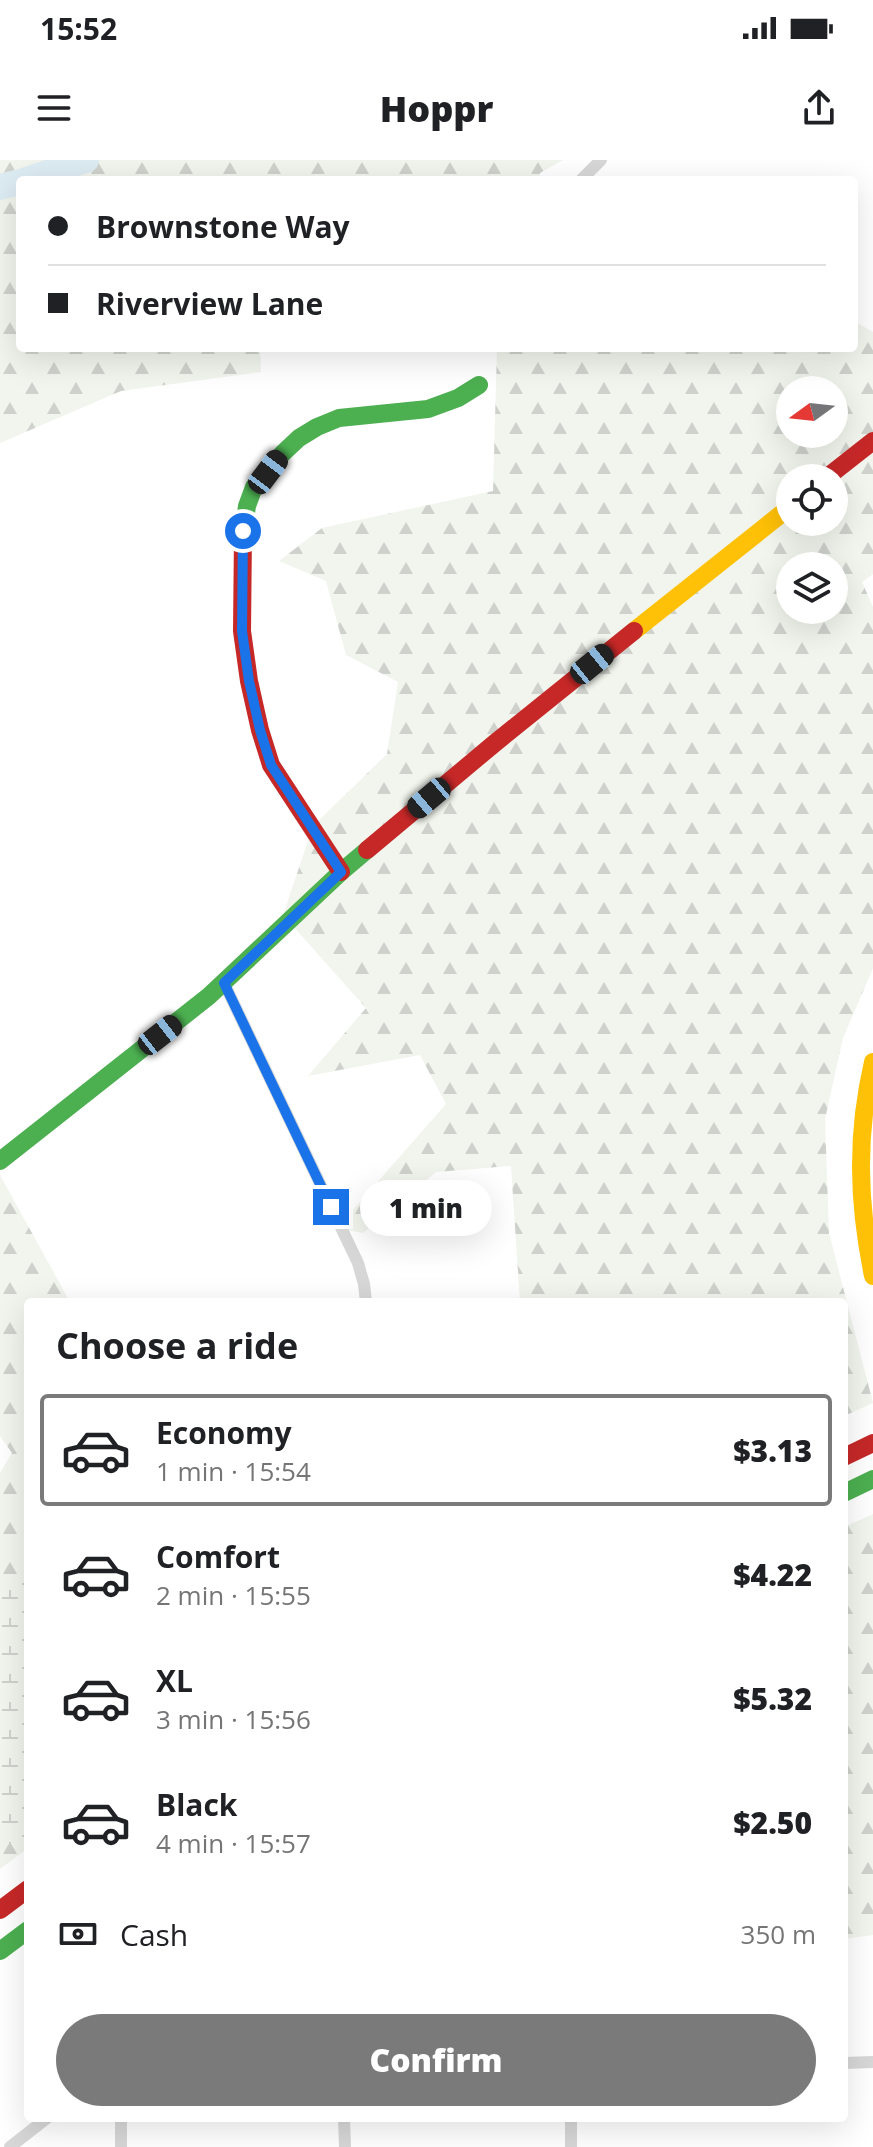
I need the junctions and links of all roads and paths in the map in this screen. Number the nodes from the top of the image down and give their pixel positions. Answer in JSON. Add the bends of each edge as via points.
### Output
{"nodes":[{"id":1,"x":601,"y":160,"type":"edge"},
{"id":2,"x":585,"y":176,"type":"edge"},
{"id":3,"x":479,"y":385,"type":"dead end"},
{"id":4,"x":873,"y":441,"type":"edge"},
{"id":5,"x":844,"y":464,"type":"edge"},
{"id":6,"x":776,"y":518,"type":"edge"},
{"id":7,"x":341,"y":872,"type":"junction"},
{"id":8,"x":224,"y":983,"type":"junction"},
{"id":9,"x":873,"y":1062,"type":"edge"},
{"id":10,"x":0,"y":1161,"type":"edge"},
{"id":11,"x":873,"y":1276,"type":"edge"},
{"id":12,"x":366,"y":1298,"type":"edge"},
{"id":13,"x":873,"y":1443,"type":"edge"},
{"id":14,"x":848,"y":1455,"type":"edge"},
{"id":15,"x":873,"y":1479,"type":"edge"},
{"id":16,"x":848,"y":1491,"type":"edge"},
{"id":17,"x":24,"y":1892,"type":"edge"},
{"id":18,"x":0,"y":1910,"type":"edge"},
{"id":19,"x":24,"y":1933,"type":"edge"},
{"id":20,"x":0,"y":1951,"type":"edge"},
{"id":21,"x":873,"y":2062,"type":"edge"},
{"id":22,"x":848,"y":2063,"type":"edge"},
{"id":23,"x":42,"y":2122,"type":"edge"},
{"id":24,"x":121,"y":2122,"type":"edge"},
{"id":25,"x":344,"y":2122,"type":"edge"},
{"id":26,"x":571,"y":2122,"type":"edge"},
{"id":27,"x":10,"y":2147,"type":"edge"},
{"id":28,"x":121,"y":2147,"type":"edge"},
{"id":29,"x":345,"y":2147,"type":"edge"},
{"id":30,"x":571,"y":2147,"type":"edge"}],
"edges":[{"from":1,"to":2,"type":"street"},
{"from":3,"to":7,"type":"main road","via":[[428,409],[339,418],[317,427],[283,453],[254,487],[247,506],[242,631],[260,730],[271,765]]},
{"from":4,"to":5,"type":"main road"},
{"from":6,"to":7,"type":"main road"},
{"from":7,"to":8,"type":"main road"},
{"from":8,"to":10,"type":"main road"},
{"from":8,"to":12,"type":"street","via":[[358,1263]]},
{"from":9,"to":11,"type":"main road","via":[[859,1160],[861,1213]]},
{"from":13,"to":14,"type":"main road"},
{"from":15,"to":16,"type":"main road"},
{"from":17,"to":18,"type":"main road"},
{"from":19,"to":20,"type":"main road"},
{"from":21,"to":22,"type":"street"},
{"from":23,"to":27,"type":"street"},
{"from":24,"to":28,"type":"street"},
{"from":25,"to":29,"type":"street"},
{"from":26,"to":30,"type":"street"}]}
